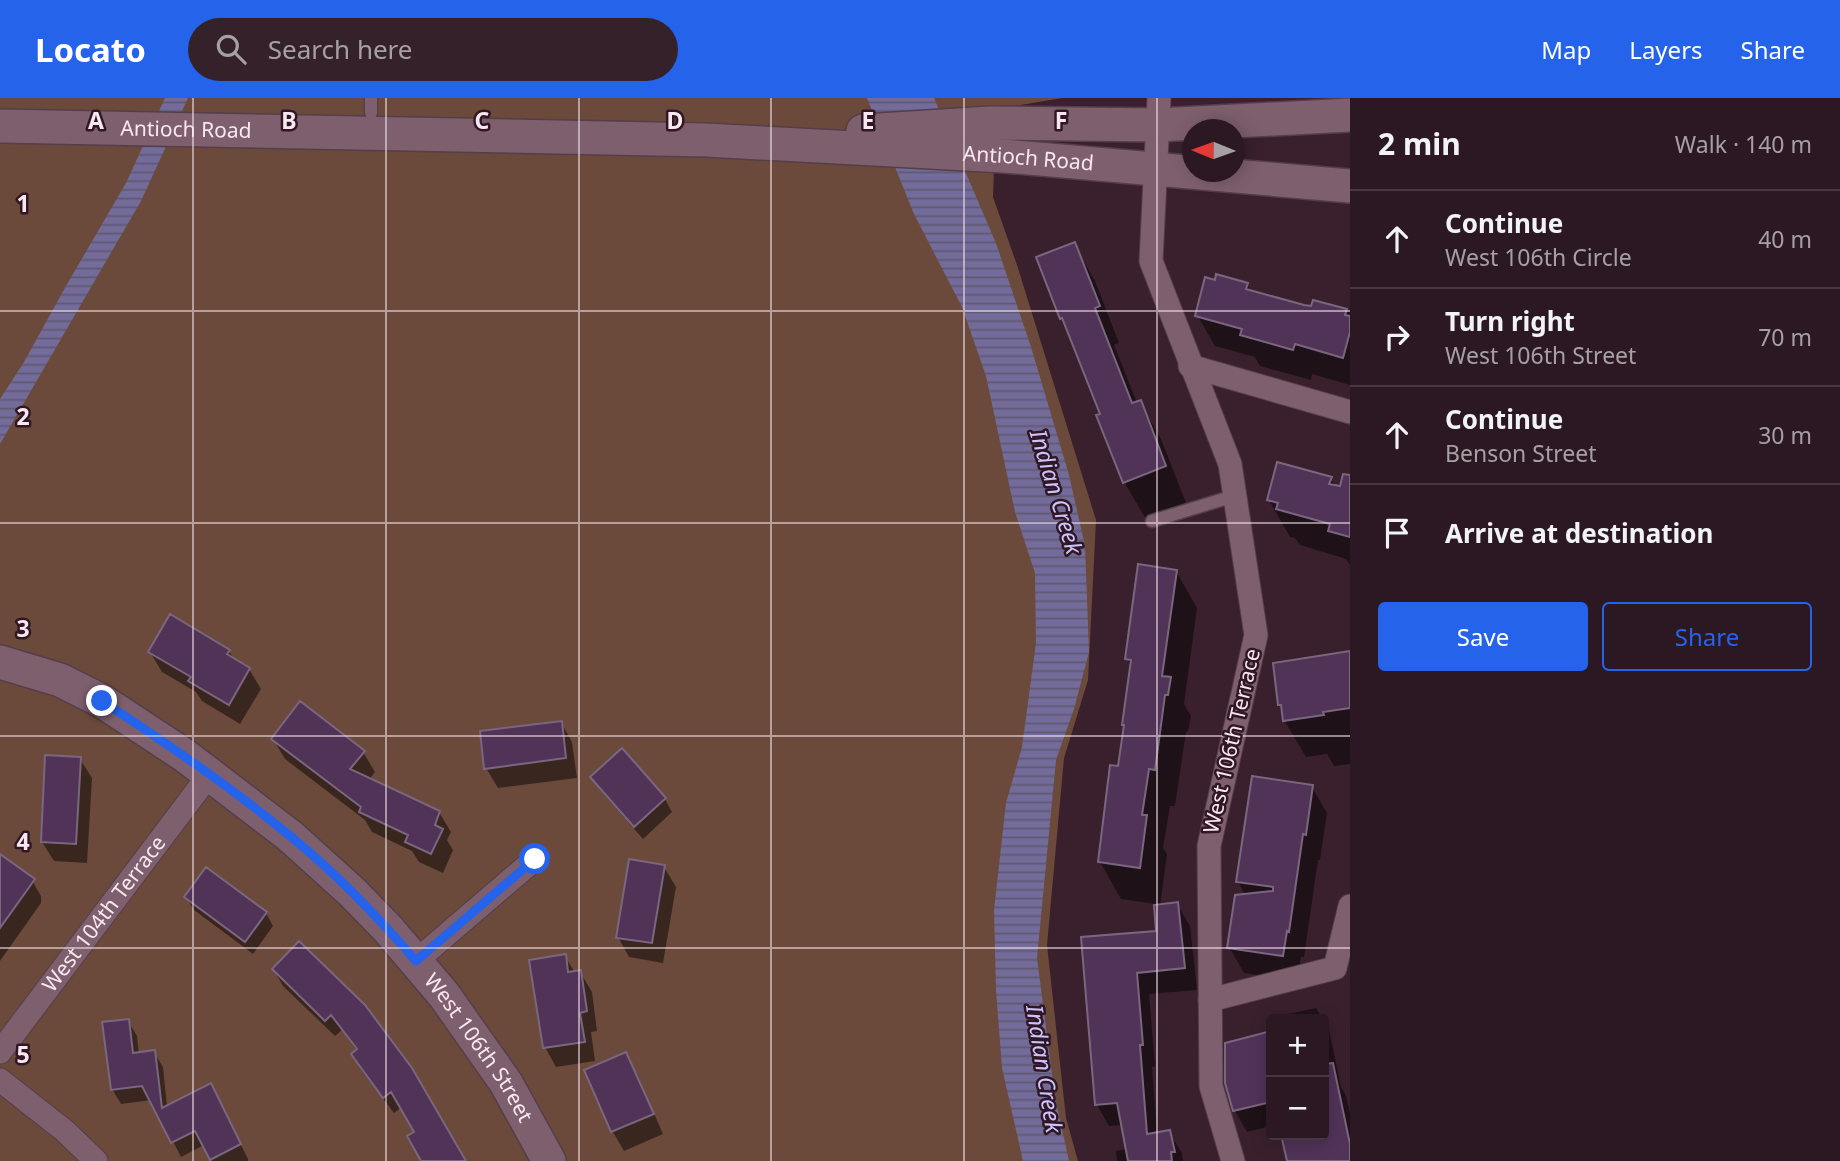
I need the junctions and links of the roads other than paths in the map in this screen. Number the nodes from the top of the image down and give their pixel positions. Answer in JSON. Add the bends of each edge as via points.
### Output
{"nodes":[{"id":1,"x":371,"y":98,"type":"edge"},
{"id":2,"x":1158,"y":112,"type":"edge"},
{"id":3,"x":371,"y":113,"type":"dead end"},
{"id":4,"x":1350,"y":115,"type":"edge"},
{"id":5,"x":0,"y":126,"type":"edge"},
{"id":6,"x":706,"y":140,"type":"junction"},
{"id":7,"x":1156,"y":169,"type":"junction"},
{"id":8,"x":1350,"y":186,"type":"edge"},
{"id":9,"x":1190,"y":366,"type":"junction"},
{"id":10,"x":1350,"y":412,"type":"edge"},
{"id":11,"x":1234,"y":496,"type":"junction"},
{"id":12,"x":1152,"y":521,"type":"dead end"},
{"id":13,"x":0,"y":662,"type":"edge"},
{"id":14,"x":209,"y":775,"type":"junction"},
{"id":15,"x":535,"y":859,"type":"dead end"},
{"id":16,"x":1350,"y":906,"type":"edge"},
{"id":17,"x":416,"y":961,"type":"junction"},
{"id":18,"x":1210,"y":1000,"type":"junction"},
{"id":19,"x":0,"y":1052,"type":"edge"},
{"id":20,"x":0,"y":1080,"type":"edge"},
{"id":21,"x":96,"y":1161,"type":"edge"},
{"id":22,"x":549,"y":1161,"type":"edge"},
{"id":23,"x":1233,"y":1161,"type":"edge"}],
"edges":[{"from":1,"to":3,"type":"lane"},
{"from":2,"to":4,"type":"main road","name":"Antioch Road"},
{"from":2,"to":6,"type":"main road","name":"Antioch Road"},
{"from":2,"to":7,"type":"street","name":"West 106th Terrace"},
{"from":5,"to":6,"type":"main road","name":"Antioch Road"},
{"from":6,"to":7,"type":"main road","name":"Antioch Road"},
{"from":7,"to":8,"type":"main road","name":"Antioch Road"},
{"from":7,"to":9,"type":"street","name":"West 106th Terrace","via":[[1151,261]]},
{"from":9,"to":10,"type":"street"},
{"from":9,"to":11,"type":"street","name":"West 106th Terrace","via":[[1230,464]]},
{"from":11,"to":12,"type":"lane"},
{"from":11,"to":18,"type":"street","name":"West 106th Terrace","via":[[1256,635],[1209,846]]},
{"from":13,"to":14,"type":"main road","name":"West 106th Street","via":[[60,680],[102,701]]},
{"from":14,"to":17,"type":"main road","name":"West 106th Street","via":[[290,836],[352,892]]},
{"from":14,"to":19,"type":"street","name":"West 104th Terrace"},
{"from":15,"to":17,"type":"street"},
{"from":16,"to":18,"type":"street","via":[[1335,968]]},
{"from":17,"to":22,"type":"main road","name":"West 106th Street","via":[[506,1083]]},
{"from":18,"to":23,"type":"street","name":"West 106th Terrace","via":[[1211,1086]]},
{"from":20,"to":21,"type":"street"}]}
